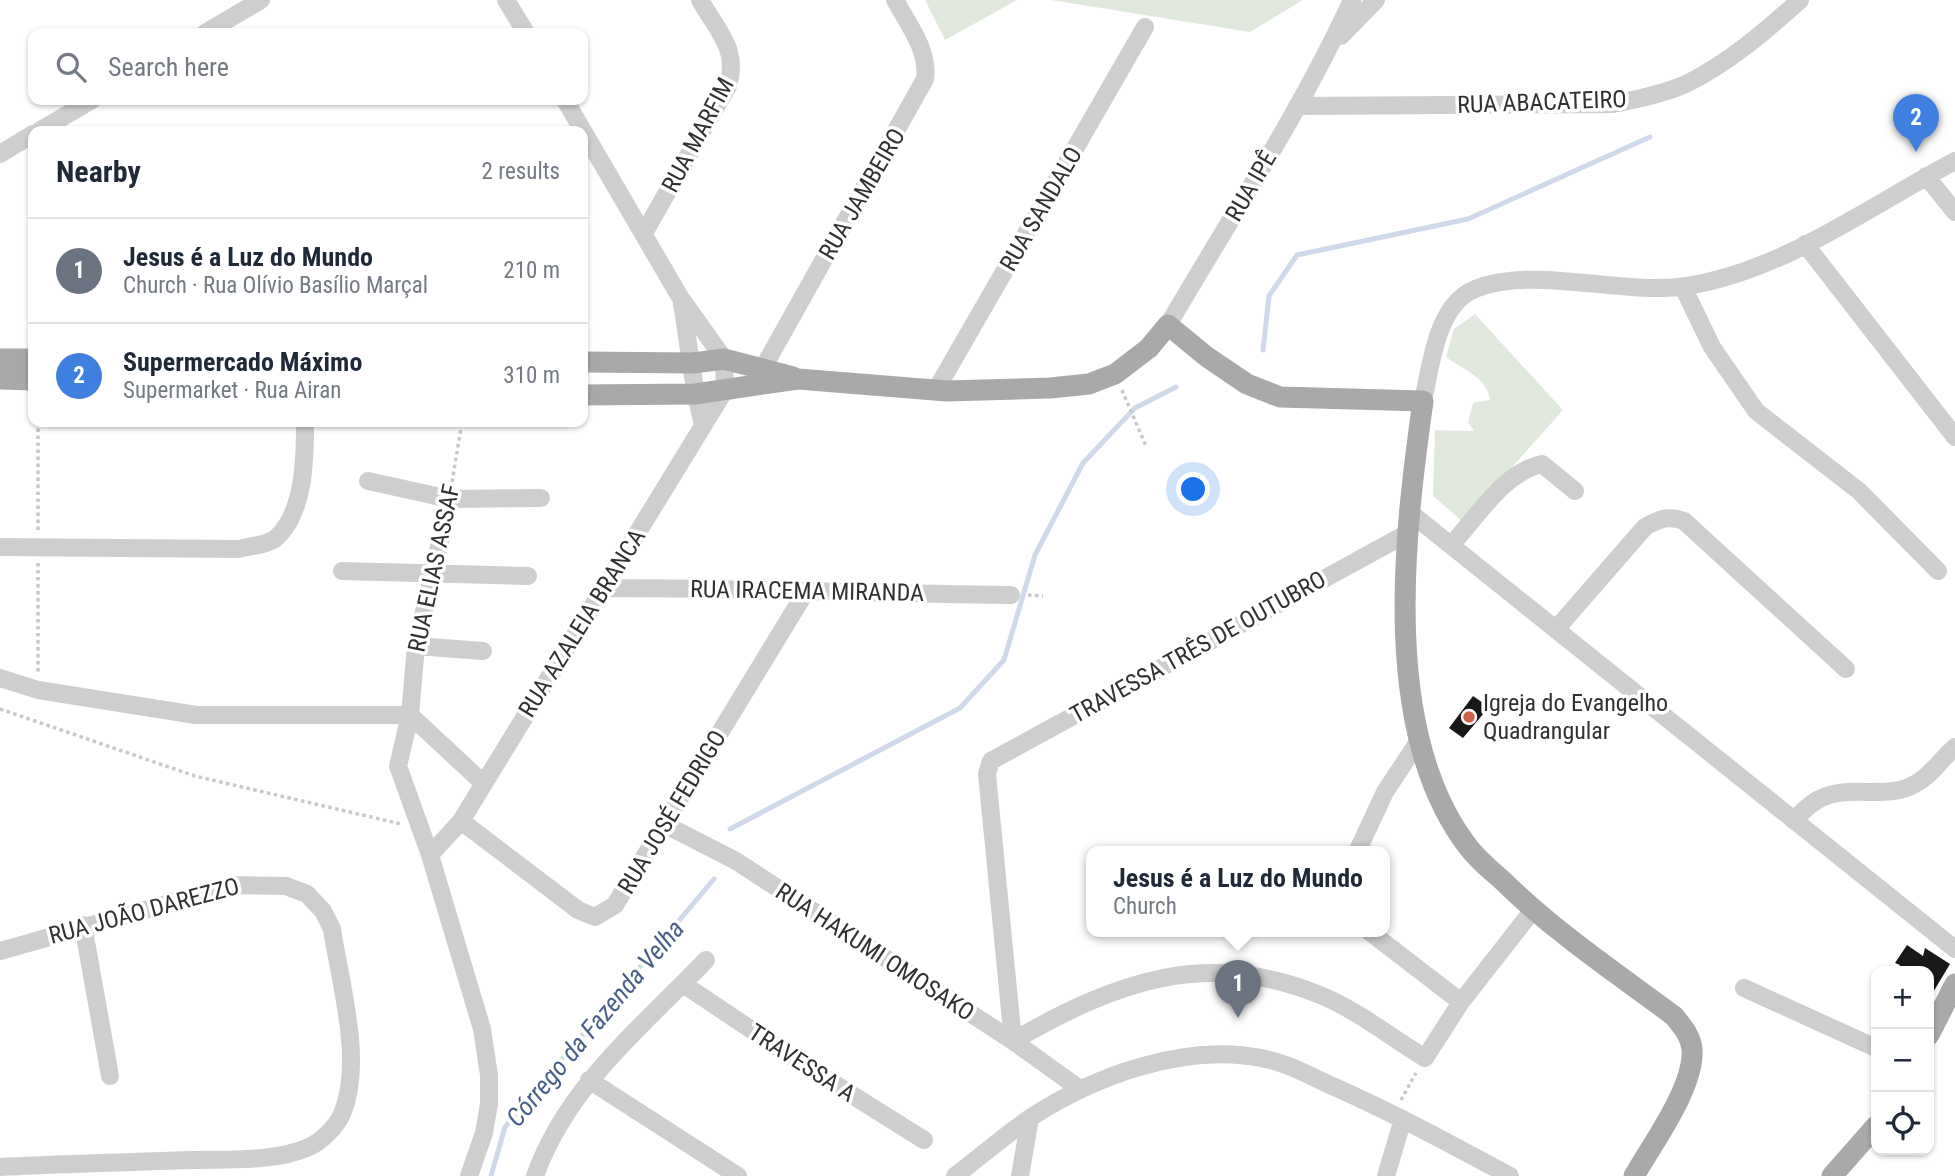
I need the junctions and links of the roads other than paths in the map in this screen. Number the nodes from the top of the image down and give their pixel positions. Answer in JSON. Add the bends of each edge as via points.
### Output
{"nodes":[{"id":1,"x":261,"y":0,"type":"edge"},
{"id":2,"x":506,"y":0,"type":"edge"},
{"id":3,"x":701,"y":0,"type":"edge"},
{"id":4,"x":895,"y":0,"type":"edge"},
{"id":5,"x":1352,"y":0,"type":"edge"},
{"id":6,"x":1376,"y":0,"type":"edge"},
{"id":7,"x":1782,"y":0,"type":"edge"},
{"id":8,"x":1800,"y":0,"type":"edge"},
{"id":9,"x":1774,"y":23,"type":"junction"},
{"id":10,"x":1145,"y":27,"type":"dead end"},
{"id":11,"x":213,"y":28,"type":"edge"},
{"id":12,"x":523,"y":28,"type":"edge"},
{"id":13,"x":1331,"y":46,"type":"junction"},
{"id":14,"x":83,"y":105,"type":"edge"},
{"id":15,"x":568,"y":105,"type":"edge"},
{"id":16,"x":1297,"y":106,"type":"junction"},
{"id":17,"x":48,"y":126,"type":"edge"},
{"id":18,"x":580,"y":126,"type":"edge"},
{"id":19,"x":28,"y":137,"type":"edge"},
{"id":20,"x":588,"y":139,"type":"edge"},
{"id":21,"x":0,"y":154,"type":"edge"},
{"id":22,"x":1955,"y":161,"type":"edge"},
{"id":23,"x":1926,"y":176,"type":"junction"},
{"id":24,"x":1955,"y":212,"type":"edge"},
{"id":25,"x":644,"y":233,"type":"junction"},
{"id":26,"x":1805,"y":244,"type":"junction"},
{"id":27,"x":1683,"y":287,"type":"junction"},
{"id":28,"x":680,"y":297,"type":"junction"},
{"id":29,"x":1168,"y":325,"type":"junction"},
{"id":30,"x":0,"y":359,"type":"edge"},
{"id":31,"x":28,"y":359,"type":"edge"},
{"id":32,"x":724,"y":359,"type":"junction"},
{"id":33,"x":588,"y":362,"type":"edge"},
{"id":34,"x":693,"y":363,"type":"junction"},
{"id":35,"x":761,"y":376,"type":"junction"},
{"id":36,"x":0,"y":379,"type":"edge"},
{"id":37,"x":28,"y":380,"type":"edge"},
{"id":38,"x":725,"y":390,"type":"junction"},
{"id":39,"x":936,"y":390,"type":"junction"},
{"id":40,"x":695,"y":394,"type":"junction"},
{"id":41,"x":588,"y":395,"type":"edge"},
{"id":42,"x":1423,"y":401,"type":"junction"},
{"id":43,"x":703,"y":424,"type":"junction"},
{"id":44,"x":305,"y":427,"type":"edge"},
{"id":45,"x":1955,"y":437,"type":"edge"},
{"id":46,"x":368,"y":481,"type":"dead end"},
{"id":47,"x":1575,"y":491,"type":"dead end"},
{"id":48,"x":541,"y":498,"type":"dead end"},
{"id":49,"x":450,"y":499,"type":"junction"},
{"id":50,"x":1408,"y":511,"type":"junction"},
{"id":51,"x":1406,"y":534,"type":"junction"},
{"id":52,"x":1452,"y":544,"type":"junction"},
{"id":53,"x":0,"y":547,"type":"edge"},
{"id":54,"x":342,"y":571,"type":"dead end"},
{"id":55,"x":1938,"y":571,"type":"dead end"},
{"id":56,"x":434,"y":576,"type":"junction"},
{"id":57,"x":528,"y":576,"type":"dead end"},
{"id":58,"x":603,"y":588,"type":"junction"},
{"id":59,"x":805,"y":593,"type":"junction"},
{"id":60,"x":1011,"y":595,"type":"dead end"},
{"id":61,"x":1557,"y":628,"type":"junction"},
{"id":62,"x":416,"y":646,"type":"junction"},
{"id":63,"x":484,"y":651,"type":"dead end"},
{"id":64,"x":1846,"y":669,"type":"dead end"},
{"id":65,"x":0,"y":678,"type":"edge"},
{"id":66,"x":410,"y":715,"type":"junction"},
{"id":67,"x":1418,"y":743,"type":"junction"},
{"id":68,"x":1955,"y":747,"type":"edge"},
{"id":69,"x":483,"y":783,"type":"junction"},
{"id":70,"x":1793,"y":820,"type":"junction"},
{"id":71,"x":461,"y":821,"type":"junction"},
{"id":72,"x":664,"y":824,"type":"junction"},
{"id":73,"x":1360,"y":846,"type":"edge"},
{"id":74,"x":430,"y":855,"type":"junction"},
{"id":75,"x":1533,"y":910,"type":"junction"},
{"id":76,"x":83,"y":925,"type":"junction"},
{"id":77,"x":1376,"y":937,"type":"edge"},
{"id":78,"x":1955,"y":949,"type":"edge"},
{"id":79,"x":0,"y":951,"type":"edge"},
{"id":80,"x":706,"y":960,"type":"dead end"},
{"id":81,"x":683,"y":984,"type":"junction"},
{"id":82,"x":1955,"y":984,"type":"edge"},
{"id":83,"x":1744,"y":988,"type":"dead end"},
{"id":84,"x":1461,"y":1002,"type":"junction"},
{"id":85,"x":1932,"y":1029,"type":"edge"},
{"id":86,"x":1013,"y":1041,"type":"junction"},
{"id":87,"x":1871,"y":1046,"type":"edge"},
{"id":88,"x":110,"y":1076,"type":"dead end"},
{"id":89,"x":589,"y":1080,"type":"junction"},
{"id":90,"x":1080,"y":1089,"type":"junction"},
{"id":91,"x":1398,"y":1116,"type":"junction"},
{"id":92,"x":1030,"y":1118,"type":"junction"},
{"id":93,"x":1871,"y":1132,"type":"edge"},
{"id":94,"x":924,"y":1140,"type":"dead end"},
{"id":95,"x":0,"y":1167,"type":"edge"},
{"id":96,"x":469,"y":1176,"type":"edge"},
{"id":97,"x":535,"y":1176,"type":"edge"},
{"id":98,"x":738,"y":1176,"type":"edge"},
{"id":99,"x":955,"y":1176,"type":"edge"},
{"id":100,"x":1020,"y":1176,"type":"edge"},
{"id":101,"x":1386,"y":1176,"type":"edge"},
{"id":102,"x":1510,"y":1176,"type":"edge"},
{"id":103,"x":1634,"y":1176,"type":"edge"},
{"id":104,"x":1832,"y":1176,"type":"edge"}],
"edges":[{"from":1,"to":11,"type":"street"},
{"from":2,"to":12,"type":"street"},
{"from":3,"to":25,"type":"street","name":"RUA MARFIM","via":[[732,52],[734,67],[729,86]]},
{"from":4,"to":35,"type":"street","name":"RUA JAMBEIRO","via":[[922,49],[925,79]]},
{"from":5,"to":13,"type":"street","name":"RUA IPÊ"},
{"from":6,"to":13,"type":"street","name":"RUA IPÊ"},
{"from":7,"to":9,"type":"street"},
{"from":8,"to":9,"type":"street","name":"RUA ABACATEIRO"},
{"from":9,"to":16,"type":"street","name":"RUA ABACATEIRO","via":[[1686,83],[1613,104]]},
{"from":10,"to":39,"type":"street","name":"RUA SANDALO"},
{"from":13,"to":16,"type":"street","name":"RUA IPÊ"},
{"from":14,"to":17,"type":"street"},
{"from":15,"to":18,"type":"street"},
{"from":16,"to":29,"type":"street","name":"RUA IPÊ"},
{"from":19,"to":21,"type":"street"},
{"from":20,"to":25,"type":"street"},
{"from":22,"to":23,"type":"street"},
{"from":23,"to":24,"type":"street"},
{"from":23,"to":26,"type":"street"},
{"from":25,"to":28,"type":"street"},
{"from":26,"to":27,"type":"street","via":[[1726,279]]},
{"from":26,"to":45,"type":"street"},
{"from":27,"to":42,"type":"street","via":[[1523,281],[1473,290],[1446,317]]},
{"from":27,"to":55,"type":"street","via":[[1712,347],[1756,411],[1859,491]]},
{"from":28,"to":32,"type":"street"},
{"from":28,"to":34,"type":"street"},
{"from":29,"to":39,"type":"main road","via":[[1130,364],[1089,384]]},
{"from":29,"to":42,"type":"main road","via":[[1247,384],[1280,397]]},
{"from":30,"to":31,"type":"main road"},
{"from":32,"to":34,"type":"main road"},
{"from":32,"to":35,"type":"main road"},
{"from":32,"to":38,"type":"street"},
{"from":33,"to":34,"type":"main road"},
{"from":34,"to":40,"type":"street"},
{"from":35,"to":38,"type":"main road"},
{"from":35,"to":39,"type":"main road"},
{"from":36,"to":37,"type":"main road"},
{"from":38,"to":40,"type":"main road"},
{"from":38,"to":43,"type":"street","name":"RUA AZALEIA BRANCA"},
{"from":40,"to":41,"type":"main road"},
{"from":40,"to":43,"type":"street"},
{"from":42,"to":50,"type":"main road"},
{"from":43,"to":58,"type":"street","name":"RUA AZALEIA BRANCA"},
{"from":44,"to":53,"type":"street","via":[[296,503],[274,540],[239,549]]},
{"from":46,"to":49,"type":"street"},
{"from":47,"to":52,"type":"street","via":[[1542,464],[1520,471]]},
{"from":48,"to":49,"type":"street"},
{"from":49,"to":56,"type":"street","name":"RUA ELIAS ASSAF"},
{"from":50,"to":51,"type":"main road"},
{"from":50,"to":52,"type":"street"},
{"from":51,"to":67,"type":"main road","via":[[1407,645]]},
{"from":51,"to":86,"type":"street","name":"TRAVESSA TRÊS DE OUTUBRO","via":[[991,761],[987,774]]},
{"from":52,"to":61,"type":"street"},
{"from":54,"to":56,"type":"street"},
{"from":56,"to":57,"type":"street"},
{"from":56,"to":62,"type":"street","name":"RUA ELIAS ASSAF"},
{"from":58,"to":59,"type":"street","name":"RUA IRACEMA MIRANDA"},
{"from":58,"to":69,"type":"street","name":"RUA AZALEIA BRANCA"},
{"from":59,"to":60,"type":"street","name":"RUA IRACEMA MIRANDA"},
{"from":59,"to":72,"type":"street","name":"RUA JOSÉ FEDRIGO"},
{"from":61,"to":64,"type":"street","via":[[1645,527],[1674,517],[1732,563]]},
{"from":61,"to":70,"type":"street"},
{"from":62,"to":63,"type":"street"},
{"from":62,"to":66,"type":"street","name":"RUA ELIAS ASSAF"},
{"from":65,"to":66,"type":"street","via":[[46,691],[196,715]]},
{"from":66,"to":69,"type":"street"},
{"from":66,"to":74,"type":"street","name":"RUA ELIAS ASSAF","via":[[398,766]]},
{"from":67,"to":73,"type":"street","via":[[1385,792]]},
{"from":67,"to":75,"type":"main road","via":[[1456,830],[1471,851]]},
{"from":68,"to":70,"type":"street","via":[[1915,784],[1894,791],[1834,793]]},
{"from":69,"to":71,"type":"street","name":"RUA AZALEIA BRANCA"},
{"from":70,"to":78,"type":"street"},
{"from":71,"to":72,"type":"street","name":"RUA JOSÉ FEDRIGO","via":[[578,910],[595,917],[615,905]]},
{"from":71,"to":74,"type":"street","name":"RUA AZALEIA BRANCA"},
{"from":72,"to":86,"type":"street","name":"RUA HAKUMI OMOSAKO","via":[[736,861]]},
{"from":74,"to":96,"type":"street","name":"RUA ELIAS ASSAF","via":[[482,1029],[489,1075],[484,1133]]},
{"from":75,"to":84,"type":"street"},
{"from":75,"to":103,"type":"main road","via":[[1674,1016],[1692,1046],[1684,1087]]},
{"from":76,"to":79,"type":"street","name":"RUA JOÃO DAREZZO"},
{"from":76,"to":88,"type":"street"},
{"from":76,"to":95,"type":"street","name":"RUA JOÃO DAREZZO","via":[[233,885],[262,883],[307,894],[332,929],[352,1059],[342,1115],[330,1132],[309,1147],[278,1154]]},
{"from":77,"to":84,"type":"street"},
{"from":80,"to":81,"type":"street"},
{"from":81,"to":89,"type":"street"},
{"from":81,"to":94,"type":"street","name":"TRAVESSA A"},
{"from":82,"to":85,"type":"main road"},
{"from":83,"to":87,"type":"street"},
{"from":84,"to":86,"type":"street","via":[[1426,1058],[1323,996],[1250,973],[1226,972],[1135,984],[1102,995]]},
{"from":86,"to":90,"type":"street","name":"RUA HAKUMI OMOSAKO"},
{"from":89,"to":97,"type":"street","via":[[555,1130]]},
{"from":89,"to":98,"type":"street"},
{"from":90,"to":91,"type":"street","via":[[1179,1059],[1238,1054],[1287,1065]]},
{"from":90,"to":92,"type":"street"},
{"from":91,"to":101,"type":"street"},
{"from":91,"to":102,"type":"street"},
{"from":92,"to":99,"type":"street"},
{"from":92,"to":100,"type":"street"},
{"from":93,"to":104,"type":"main road"}]}
